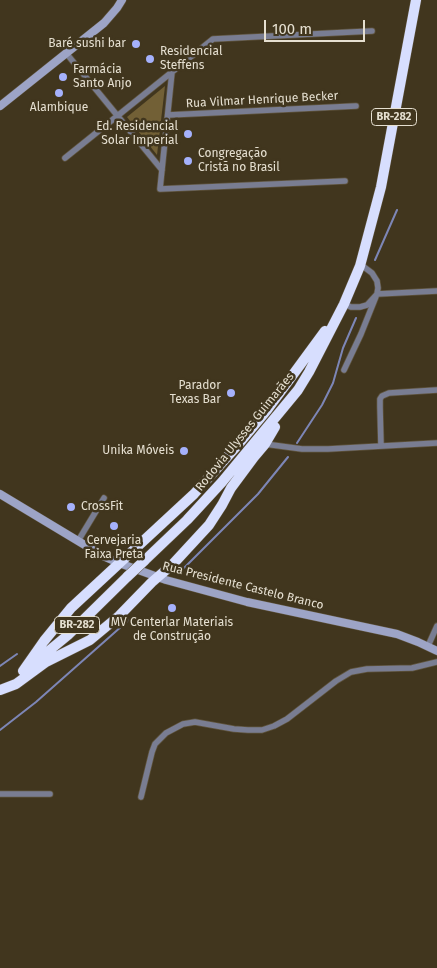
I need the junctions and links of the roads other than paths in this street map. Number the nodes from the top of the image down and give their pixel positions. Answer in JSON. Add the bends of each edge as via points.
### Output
{"nodes":[{"id":1,"x":122,"y":0,"type":"edge"},
{"id":2,"x":416,"y":0,"type":"edge"},
{"id":3,"x":372,"y":31,"type":"dead end"},
{"id":4,"x":66,"y":53,"type":"junction"},
{"id":5,"x":172,"y":72,"type":"junction"},
{"id":6,"x":0,"y":106,"type":"edge"},
{"id":7,"x":356,"y":106,"type":"dead end"},
{"id":8,"x":168,"y":115,"type":"junction"},
{"id":9,"x":117,"y":116,"type":"junction"},
{"id":10,"x":65,"y":158,"type":"dead end"},
{"id":11,"x":162,"y":170,"type":"junction"},
{"id":12,"x":344,"y":181,"type":"dead end"},
{"id":13,"x":360,"y":266,"type":"junction"},
{"id":14,"x":437,"y":291,"type":"edge"},
{"id":15,"x":377,"y":294,"type":"junction"},
{"id":16,"x":342,"y":308,"type":"junction"},
{"id":17,"x":344,"y":370,"type":"dead end"},
{"id":18,"x":298,"y":390,"type":"junction"},
{"id":19,"x":437,"y":390,"type":"edge"},
{"id":20,"x":437,"y":443,"type":"edge"},
{"id":21,"x":265,"y":444,"type":"junction"},
{"id":22,"x":381,"y":446,"type":"junction"},
{"id":23,"x":0,"y":494,"type":"edge"},
{"id":24,"x":104,"y":498,"type":"dead end"},
{"id":25,"x":78,"y":541,"type":"junction"},
{"id":26,"x":119,"y":563,"type":"junction"},
{"id":27,"x":157,"y":577,"type":"junction"},
{"id":28,"x":437,"y":626,"type":"edge"},
{"id":29,"x":428,"y":646,"type":"junction"},
{"id":30,"x":437,"y":651,"type":"edge"},
{"id":31,"x":437,"y":662,"type":"edge"},
{"id":32,"x":23,"y":671,"type":"junction"},
{"id":33,"x":0,"y":687,"type":"edge"},
{"id":34,"x":0,"y":690,"type":"edge"},
{"id":35,"x":0,"y":794,"type":"edge"},
{"id":36,"x":50,"y":794,"type":"dead end"},
{"id":37,"x":141,"y":797,"type":"dead end"}],
"edges":[{"from":1,"to":4,"type":"street","via":[[104,23]]},
{"from":2,"to":13,"type":"highway","name":"Rodovia Ulysses Guimarães","number":"BR-282","via":[[381,187]]},
{"from":3,"to":5,"type":"street","via":[[213,39]]},
{"from":4,"to":6,"type":"street"},
{"from":4,"to":9,"type":"street"},
{"from":5,"to":8,"type":"street"},
{"from":5,"to":9,"type":"street"},
{"from":7,"to":8,"type":"street","name":"Rua Vilmar Henrique Becker"},
{"from":8,"to":11,"type":"street"},
{"from":9,"to":10,"type":"street"},
{"from":9,"to":11,"type":"street"},
{"from":11,"to":12,"type":"street","via":[[160,188]]},
{"from":13,"to":15,"type":"street","via":[[372,273],[377,281]]},
{"from":13,"to":16,"type":"highway","name":"Rodovia Ulysses Guimarães","number":"BR-282"},
{"from":14,"to":15,"type":"street"},
{"from":15,"to":16,"type":"street","via":[[368,305]]},
{"from":15,"to":17,"type":"street"},
{"from":16,"to":18,"type":"highway","name":"Rodovia Ulysses Guimarães","number":"BR-282"},
{"from":16,"to":26,"type":"highway","via":[[236,447],[194,494]]},
{"from":18,"to":21,"type":"highway"},
{"from":18,"to":32,"type":"highway","name":"Rodovia Ulysses Guimarães","number":"BR-282","bridge":true,"via":[[187,520],[68,635]]},
{"from":19,"to":22,"type":"street","via":[[382,396]]},
{"from":20,"to":22,"type":"street"},
{"from":21,"to":22,"type":"street","via":[[302,449]]},
{"from":21,"to":27,"type":"highway","via":[[231,488],[209,525]]},
{"from":23,"to":25,"type":"street","name":"Rua Presidente Castelo Branco"},
{"from":24,"to":25,"type":"street"},
{"from":25,"to":26,"type":"street","name":"Rua Presidente Castelo Branco"},
{"from":26,"to":27,"type":"street","name":"Rua Presidente Castelo Branco"},
{"from":26,"to":32,"type":"highway","via":[[64,615]]},
{"from":27,"to":29,"type":"street","name":"Rua Presidente Castelo Branco","via":[[247,602],[397,634]]},
{"from":27,"to":34,"type":"highway","via":[[120,616],[90,640],[46,662],[16,684]]},
{"from":28,"to":29,"type":"street"},
{"from":29,"to":30,"type":"street","name":"Rua Presidente Castelo Branco"},
{"from":31,"to":37,"type":"street","via":[[412,668],[351,672],[287,719],[262,730],[195,722],[183,724],[166,733],[156,744]]},
{"from":32,"to":33,"type":"highway","name":"Rodovia Ulysses Guimarães","number":"BR-282"},
{"from":35,"to":36,"type":"street"}]}
